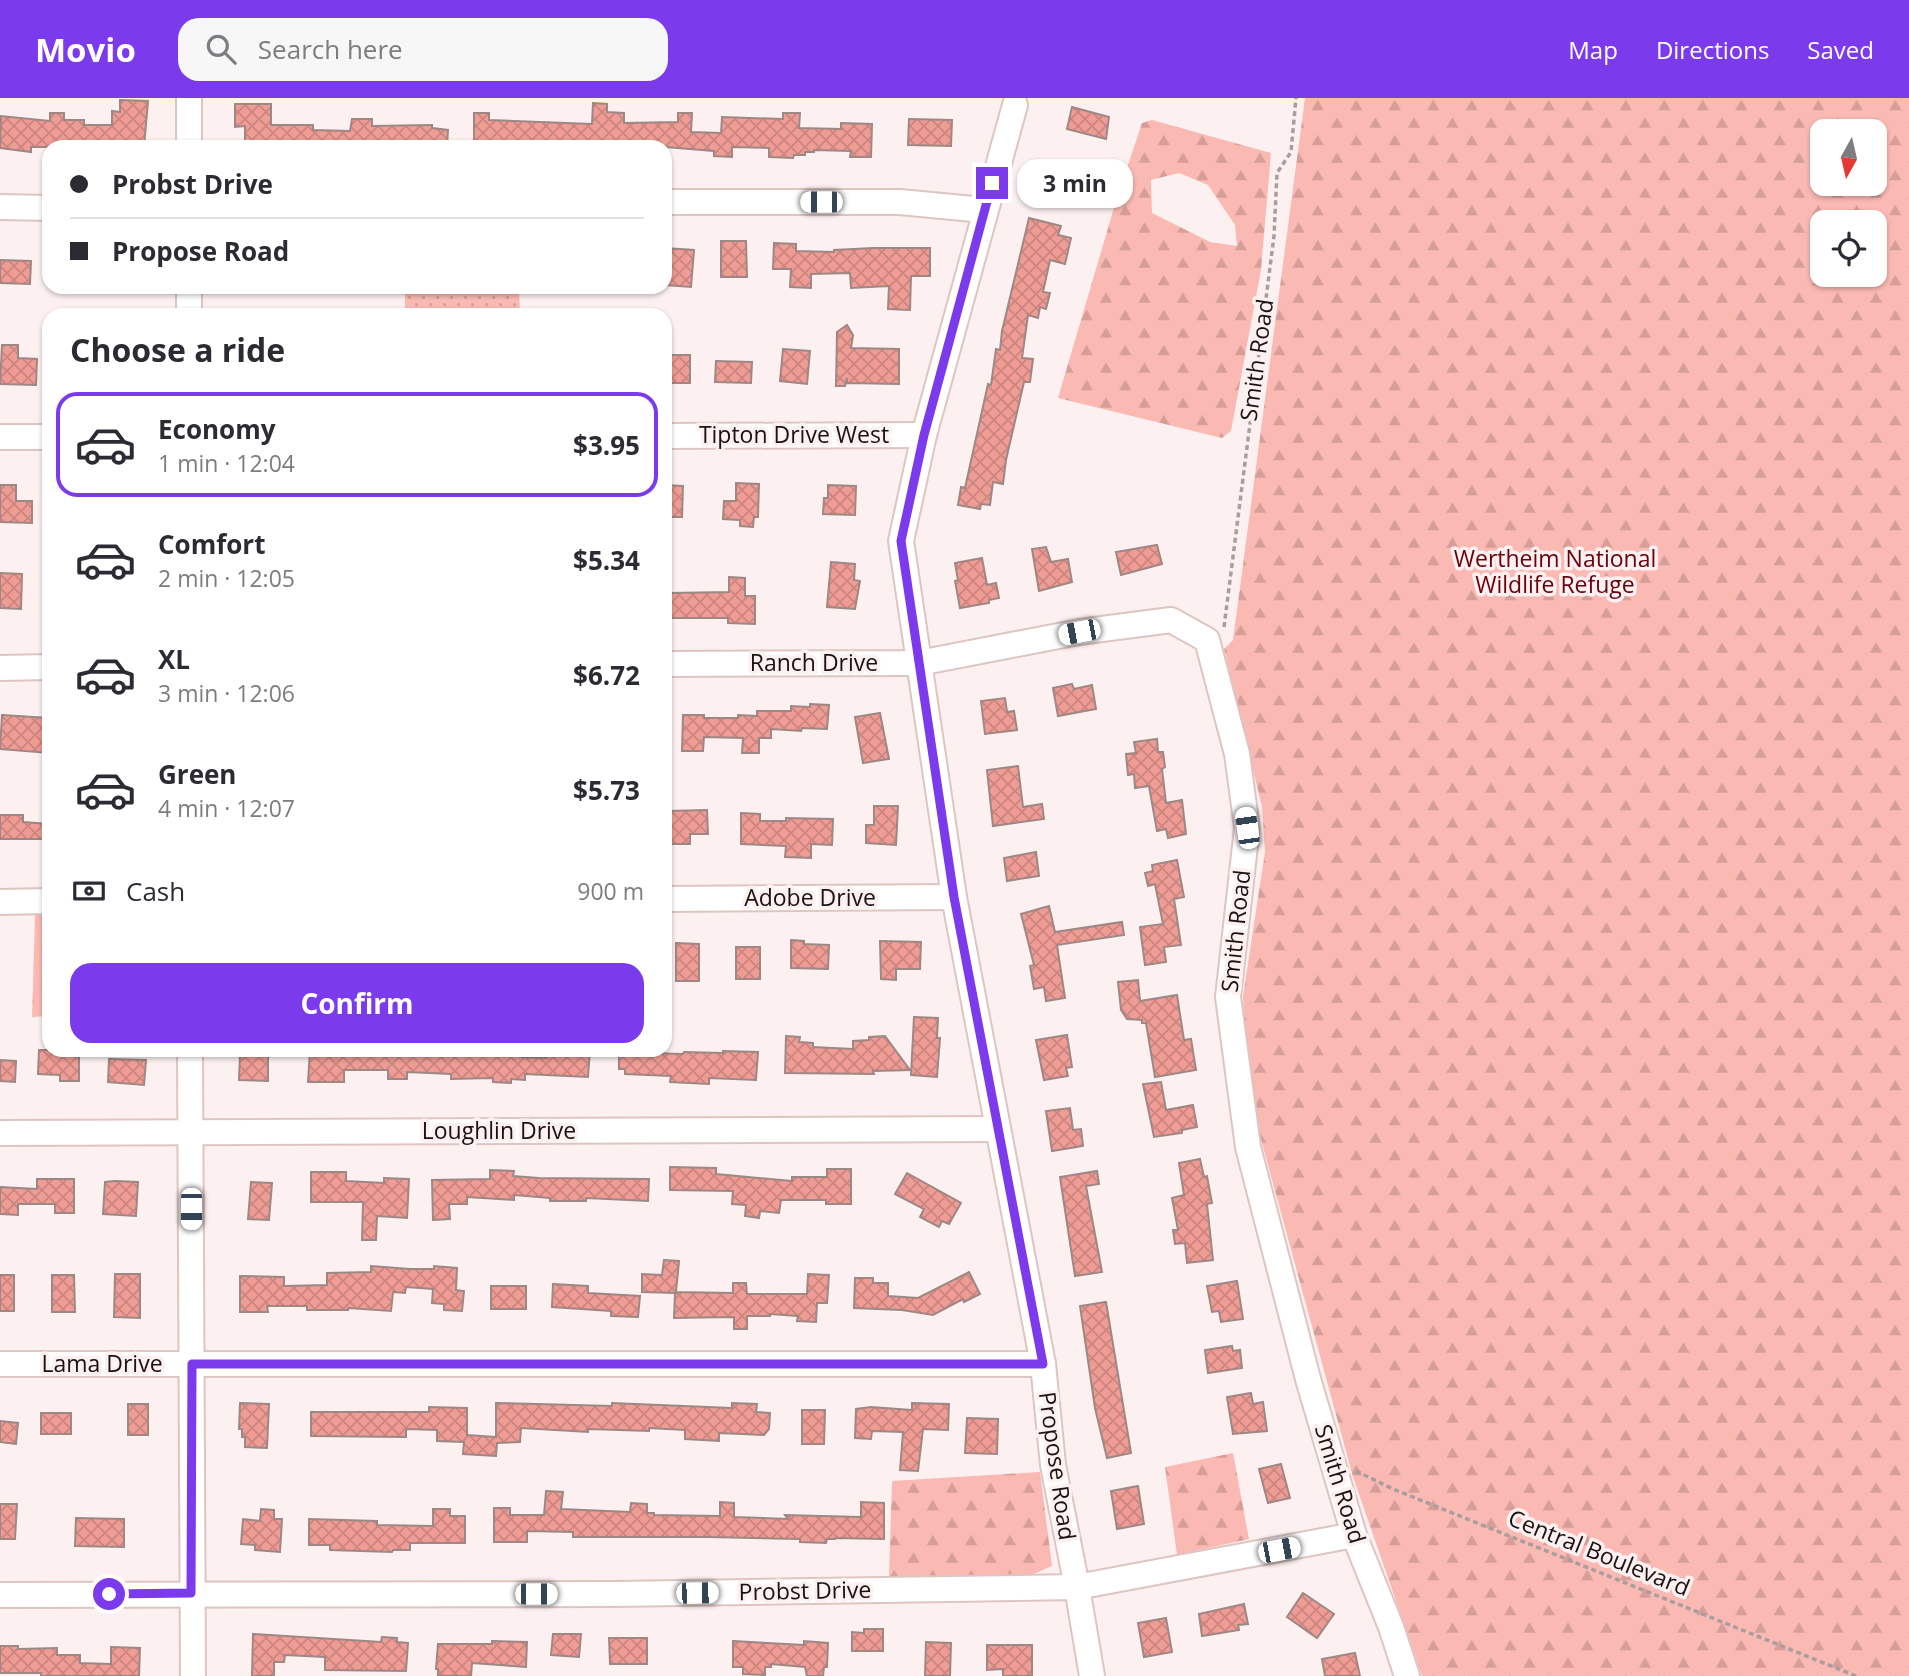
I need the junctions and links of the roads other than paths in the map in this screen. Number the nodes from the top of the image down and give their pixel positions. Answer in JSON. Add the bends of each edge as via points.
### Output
{"nodes":[{"id":1,"x":189,"y":99,"type":"edge"},
{"id":2,"x":1015,"y":105,"type":"dead end"},
{"id":3,"x":189,"y":140,"type":"edge"},
{"id":4,"x":672,"y":202,"type":"edge"},
{"id":5,"x":0,"y":207,"type":"edge"},
{"id":6,"x":42,"y":208,"type":"edge"},
{"id":7,"x":984,"y":210,"type":"junction"},
{"id":8,"x":924,"y":435,"type":"junction"},
{"id":9,"x":672,"y":436,"type":"edge"},
{"id":10,"x":0,"y":438,"type":"edge"},
{"id":11,"x":42,"y":438,"type":"edge"},
{"id":12,"x":1206,"y":640,"type":"joint"},
{"id":13,"x":919,"y":663,"type":"junction"},
{"id":14,"x":672,"y":664,"type":"edge"},
{"id":15,"x":42,"y":667,"type":"edge"},
{"id":16,"x":0,"y":668,"type":"edge"},
{"id":17,"x":954,"y":897,"type":"junction"},
{"id":18,"x":672,"y":898,"type":"edge"},
{"id":19,"x":42,"y":901,"type":"edge"},
{"id":20,"x":0,"y":902,"type":"edge"},
{"id":21,"x":190,"y":1057,"type":"edge"},
{"id":22,"x":998,"y":1129,"type":"junction"},
{"id":23,"x":191,"y":1132,"type":"junction"},
{"id":24,"x":0,"y":1133,"type":"edge"},
{"id":25,"x":0,"y":1364,"type":"edge"},
{"id":26,"x":192,"y":1364,"type":"junction"},
{"id":27,"x":1043,"y":1364,"type":"junction"},
{"id":28,"x":1354,"y":1535,"type":"junction"},
{"id":29,"x":1077,"y":1587,"type":"junction"},
{"id":30,"x":191,"y":1593,"type":"junction"},
{"id":31,"x":0,"y":1595,"type":"edge"},
{"id":32,"x":193,"y":1676,"type":"edge"},
{"id":33,"x":1092,"y":1676,"type":"edge"},
{"id":34,"x":1407,"y":1676,"type":"edge"}],
"edges":[{"from":1,"to":3,"type":"street"},
{"from":2,"to":7,"type":"street","name":"Propose Road"},
{"from":4,"to":7,"type":"street","via":[[900,202]]},
{"from":5,"to":6,"type":"street"},
{"from":7,"to":8,"type":"street","name":"Propose Road"},
{"from":8,"to":9,"type":"street","name":"Tipton Drive West"},
{"from":8,"to":13,"type":"street","name":"Propose Road","via":[[901,541]]},
{"from":10,"to":11,"type":"street"},
{"from":12,"to":13,"type":"street","name":"Ranch Drive","via":[[1171,620],[1079,632]]},
{"from":12,"to":28,"type":"street","name":"Smith Road","via":[[1237,754],[1247,828],[1228,997],[1248,1147]]},
{"from":13,"to":14,"type":"street","name":"Ranch Drive"},
{"from":13,"to":17,"type":"street","name":"Propose Road"},
{"from":15,"to":16,"type":"street"},
{"from":17,"to":18,"type":"street","name":"Adobe Drive"},
{"from":17,"to":22,"type":"street","name":"Propose Road"},
{"from":19,"to":20,"type":"street"},
{"from":21,"to":23,"type":"street"},
{"from":22,"to":23,"type":"street","name":"Loughlin Drive"},
{"from":22,"to":27,"type":"street","name":"Propose Road"},
{"from":23,"to":24,"type":"street","name":"Loughlin Drive"},
{"from":23,"to":26,"type":"street"},
{"from":25,"to":26,"type":"street","name":"Lama Drive"},
{"from":26,"to":27,"type":"street","name":"Lama Drive"},
{"from":26,"to":30,"type":"street"},
{"from":27,"to":29,"type":"street","name":"Propose Road","via":[[1053,1465]]},
{"from":28,"to":29,"type":"street","name":"Probst Drive"},
{"from":28,"to":34,"type":"street","name":"Smith Road"},
{"from":29,"to":30,"type":"street","name":"Probst Drive","via":[[615,1594]]},
{"from":29,"to":33,"type":"street","name":"Propose Road"},
{"from":30,"to":31,"type":"street","name":"Probst Drive"},
{"from":30,"to":32,"type":"street"}]}
